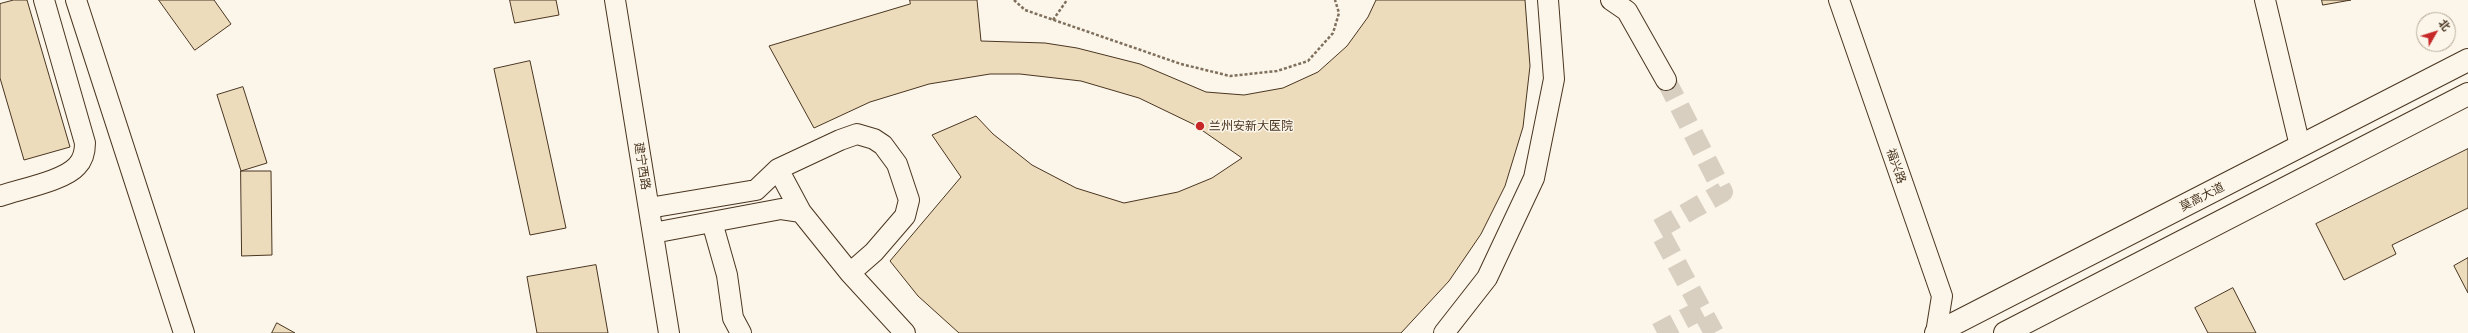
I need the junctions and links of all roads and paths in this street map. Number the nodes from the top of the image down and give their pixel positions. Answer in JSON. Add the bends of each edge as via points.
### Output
{"nodes":[{"id":1,"x":44,"y":0,"type":"edge"},
{"id":2,"x":76,"y":0,"type":"edge"},
{"id":3,"x":615,"y":0,"type":"edge"},
{"id":4,"x":1014,"y":0,"type":"edge"},
{"id":5,"x":1067,"y":0,"type":"edge"},
{"id":6,"x":1335,"y":0,"type":"edge"},
{"id":7,"x":1548,"y":0,"type":"edge"},
{"id":8,"x":1611,"y":0,"type":"edge"},
{"id":9,"x":1838,"y":0,"type":"edge"},
{"id":10,"x":2265,"y":0,"type":"edge"},
{"id":11,"x":1052,"y":20,"type":"junction"},
{"id":12,"x":2468,"y":60,"type":"edge"},
{"id":13,"x":1666,"y":80,"type":"tunnel mouth"},
{"id":14,"x":2468,"y":94,"type":"edge"},
{"id":15,"x":2300,"y":146,"type":"junction"},
{"id":16,"x":778,"y":169,"type":"junction"},
{"id":17,"x":0,"y":196,"type":"edge"},
{"id":18,"x":649,"y":208,"type":"junction"},
{"id":19,"x":801,"y":212,"type":"junction"},
{"id":20,"x":712,"y":222,"type":"junction"},
{"id":21,"x":653,"y":232,"type":"junction"},
{"id":22,"x":850,"y":273,"type":"junction"},
{"id":23,"x":1452,"y":331,"type":"edge"},
{"id":24,"x":184,"y":333,"type":"edge"},
{"id":25,"x":669,"y":333,"type":"edge"},
{"id":26,"x":741,"y":333,"type":"edge"},
{"id":27,"x":905,"y":333,"type":"edge"},
{"id":28,"x":1936,"y":333,"type":"edge"},
{"id":29,"x":2006,"y":333,"type":"edge"}],
"edges":[{"from":1,"to":17,"type":"street","via":[[85,143],[85,152],[78,165],[68,174]]},
{"from":2,"to":24,"type":"street"},
{"from":3,"to":18,"type":"street","name":"建宁西路"},
{"from":4,"to":11,"type":"path","via":[[1025,10]]},
{"from":5,"to":11,"type":"path"},
{"from":6,"to":11,"type":"path","via":[[1339,13],[1332,33],[1308,61],[1277,71],[1230,76],[1182,64]]},
{"from":7,"to":23,"type":"street","via":[[1554,79],[1534,178],[1487,278]]},
{"from":8,"to":13,"type":"street","via":[[1627,11]]},
{"from":9,"to":28,"type":"street","name":"福兴路","via":[[1942,296]]},
{"from":10,"to":15,"type":"street"},
{"from":12,"to":15,"type":"main road","name":"莫高大道"},
{"from":14,"to":29,"type":"main road"},
{"from":15,"to":28,"type":"main road","name":"莫高大道"},
{"from":16,"to":18,"type":"street","via":[[756,190]]},
{"from":16,"to":19,"type":"street"},
{"from":16,"to":22,"type":"street","via":[[857,134],[874,139],[897,164],[909,200],[905,216],[874,252]]},
{"from":18,"to":21,"type":"street","name":"建宁西路"},
{"from":19,"to":20,"type":"street","via":[[780,209]]},
{"from":19,"to":22,"type":"street"},
{"from":20,"to":21,"type":"street"},
{"from":20,"to":26,"type":"street","via":[[726,275],[733,318]]},
{"from":21,"to":25,"type":"street","name":"建宁西路"},
{"from":22,"to":27,"type":"street"}]}
